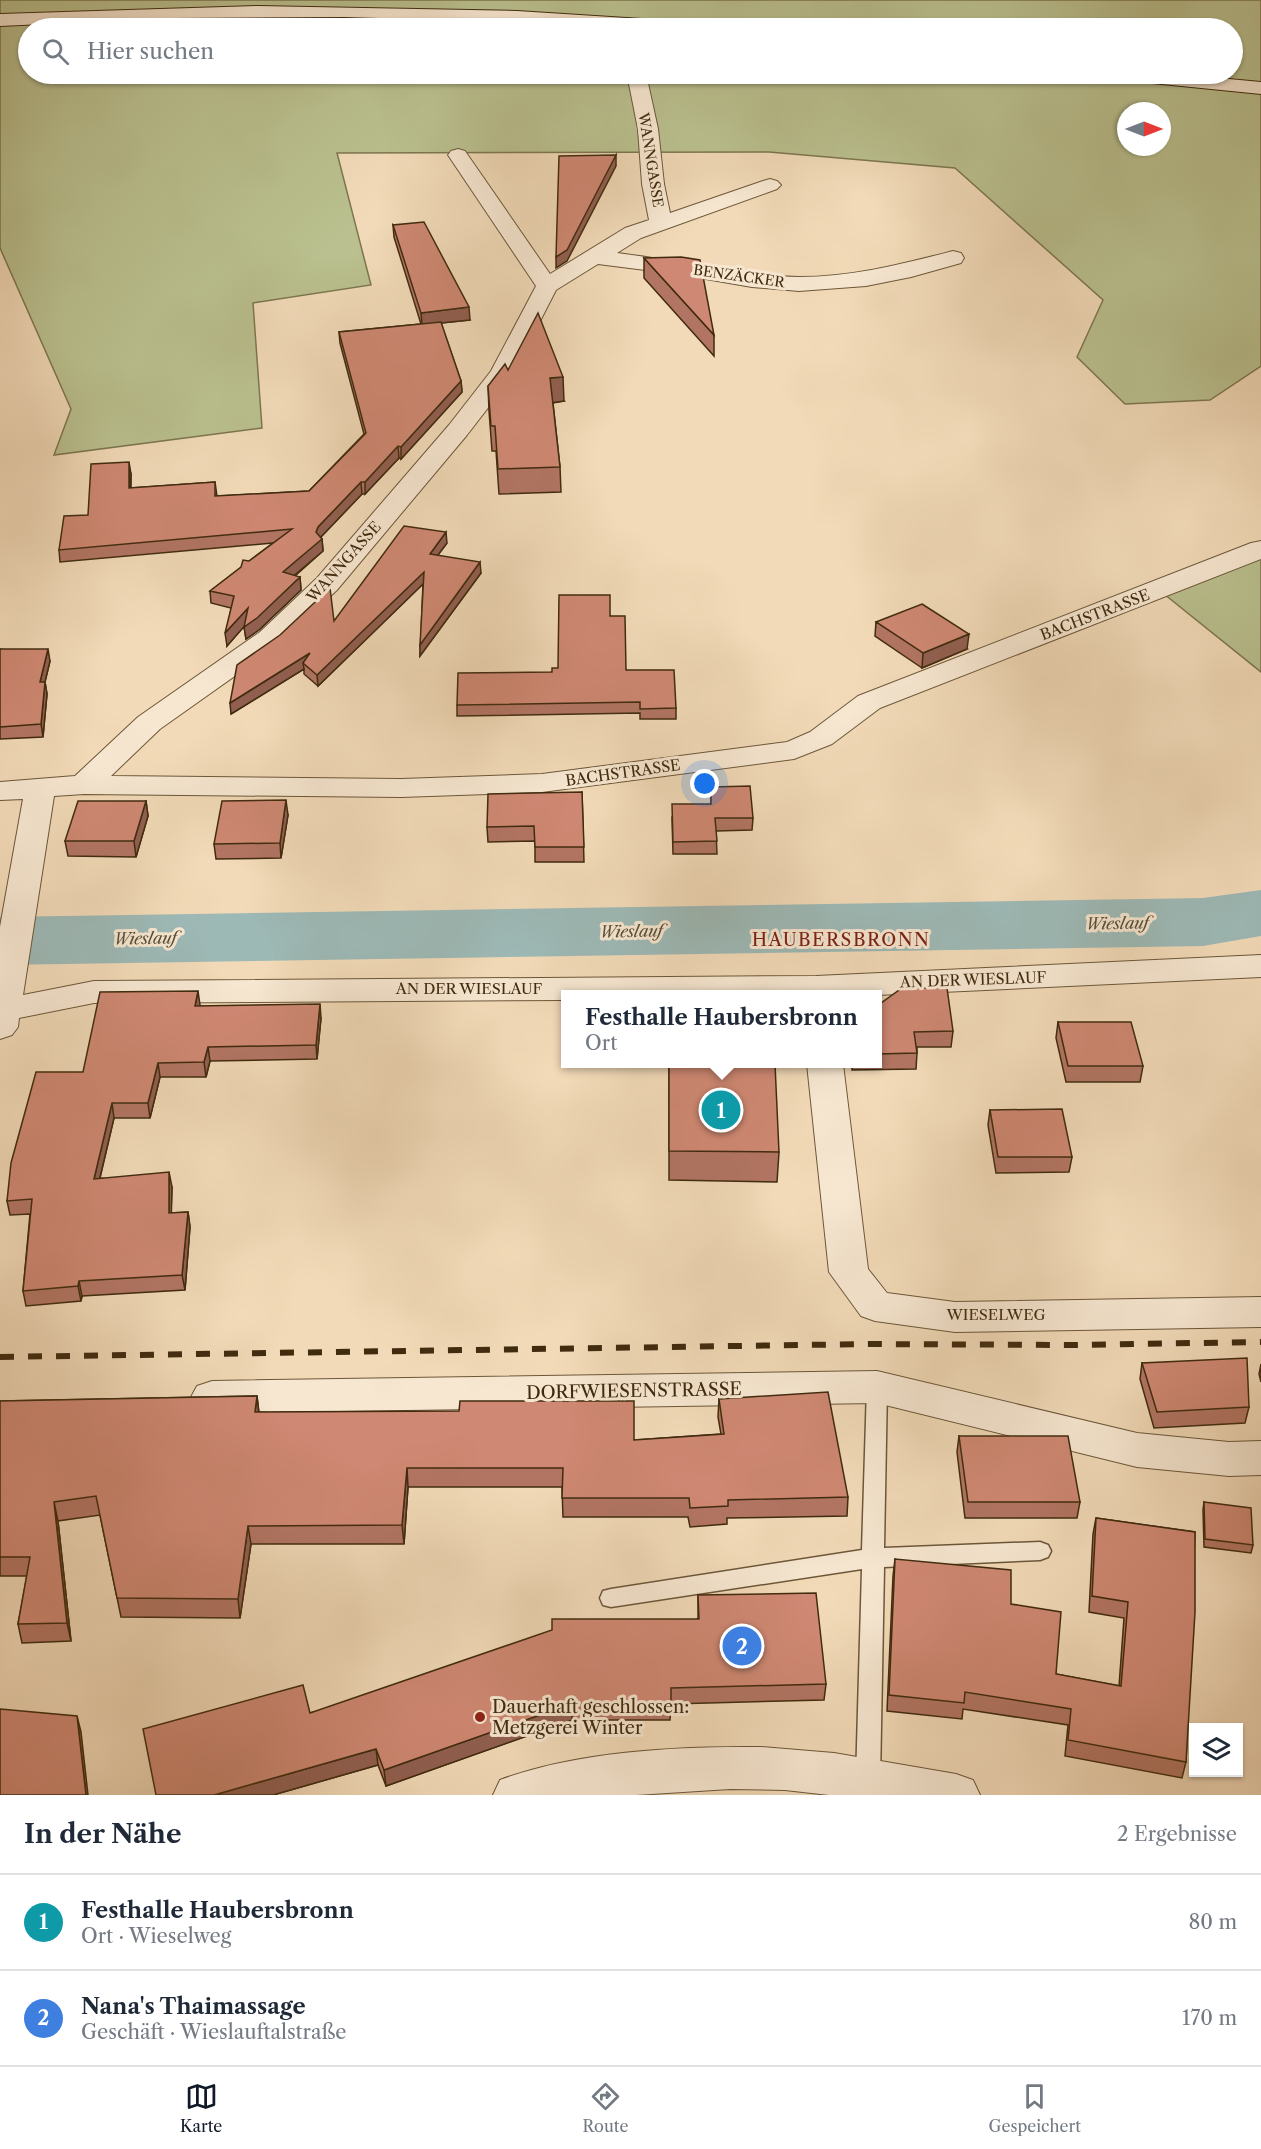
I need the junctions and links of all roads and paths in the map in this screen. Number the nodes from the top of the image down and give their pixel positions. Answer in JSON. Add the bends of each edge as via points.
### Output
{"nodes":[{"id":1,"x":53,"y":18,"type":"edge"},
{"id":2,"x":556,"y":18,"type":"edge"},
{"id":3,"x":18,"y":19,"type":"edge"},
{"id":4,"x":0,"y":20,"type":"edge"},
{"id":5,"x":638,"y":84,"type":"edge"},
{"id":6,"x":1221,"y":84,"type":"edge"},
{"id":7,"x":1261,"y":88,"type":"edge"},
{"id":8,"x":458,"y":155,"type":"dead end"},
{"id":9,"x":770,"y":185,"type":"dead end"},
{"id":10,"x":661,"y":223,"type":"junction"},
{"id":11,"x":595,"y":257,"type":"junction"},
{"id":12,"x":954,"y":258,"type":"dead end"},
{"id":13,"x":547,"y":286,"type":"junction"},
{"id":14,"x":1261,"y":549,"type":"edge"},
{"id":15,"x":84,"y":785,"type":"junction"},
{"id":16,"x":40,"y":788,"type":"junction"},
{"id":17,"x":0,"y":791,"type":"edge"},
{"id":18,"x":1261,"y":966,"type":"edge"},
{"id":19,"x":835,"y":990,"type":"edge"},
{"id":20,"x":561,"y":991,"type":"edge"},
{"id":21,"x":2,"y":1009,"type":"edge"},
{"id":22,"x":825,"y":1068,"type":"edge"},
{"id":23,"x":1261,"y":1312,"type":"edge"},
{"id":24,"x":877,"y":1387,"type":"junction"},
{"id":25,"x":178,"y":1398,"type":"edge"},
{"id":26,"x":1261,"y":1458,"type":"edge"},
{"id":27,"x":1040,"y":1551,"type":"dead end"},
{"id":28,"x":872,"y":1558,"type":"junction"},
{"id":29,"x":611,"y":1598,"type":"dead end"},
{"id":30,"x":868,"y":1780,"type":"junction"},
{"id":31,"x":697,"y":1782,"type":"edge"},
{"id":32,"x":517,"y":1795,"type":"edge"},
{"id":33,"x":956,"y":1795,"type":"edge"}],
"edges":[{"from":1,"to":2,"type":"street","via":[[298,11]]},
{"from":3,"to":4,"type":"street"},
{"from":5,"to":10,"type":"street","name":"WANNGASSE"},
{"from":6,"to":7,"type":"street"},
{"from":8,"to":13,"type":"street"},
{"from":9,"to":10,"type":"street"},
{"from":10,"to":11,"type":"street","name":"WANNGASSE","via":[[633,233]]},
{"from":11,"to":12,"type":"street","name":"BENZÄCKER","via":[[777,283],[874,277],[921,269]]},
{"from":11,"to":13,"type":"street","name":"WANNGASSE"},
{"from":13,"to":15,"type":"street","name":"WANNGASSE","via":[[502,373],[327,584],[270,638],[148,723]]},
{"from":14,"to":15,"type":"street","name":"BACHSTRASSE","via":[[869,702],[820,738],[794,750],[542,783],[401,788]]},
{"from":15,"to":16,"type":"street","name":"BACHSTRASSE"},
{"from":16,"to":17,"type":"street","name":"BACHSTRASSE"},
{"from":16,"to":21,"type":"street"},
{"from":18,"to":19,"type":"street","name":"AN DER WIESLAUF"},
{"from":20,"to":21,"type":"street","name":"AN DER WIESLAUF","via":[[94,992]]},
{"from":22,"to":23,"type":"street","name":"WIESELWEG","via":[[849,1272],[875,1306],[955,1317]]},
{"from":24,"to":25,"type":"street","name":"DORFWIESENSTRASSE"},
{"from":24,"to":26,"type":"street","name":"DORFWIESENSTRASSE","via":[[1137,1450],[1229,1459]]},
{"from":24,"to":28,"type":"lane"},
{"from":27,"to":28,"type":"lane"},
{"from":28,"to":29,"type":"lane"},
{"from":28,"to":30,"type":"lane"},
{"from":30,"to":31,"type":"street","via":[[764,1768]]},
{"from":30,"to":33,"type":"street"},
{"from":31,"to":32,"type":"street","via":[[587,1780]]}]}
